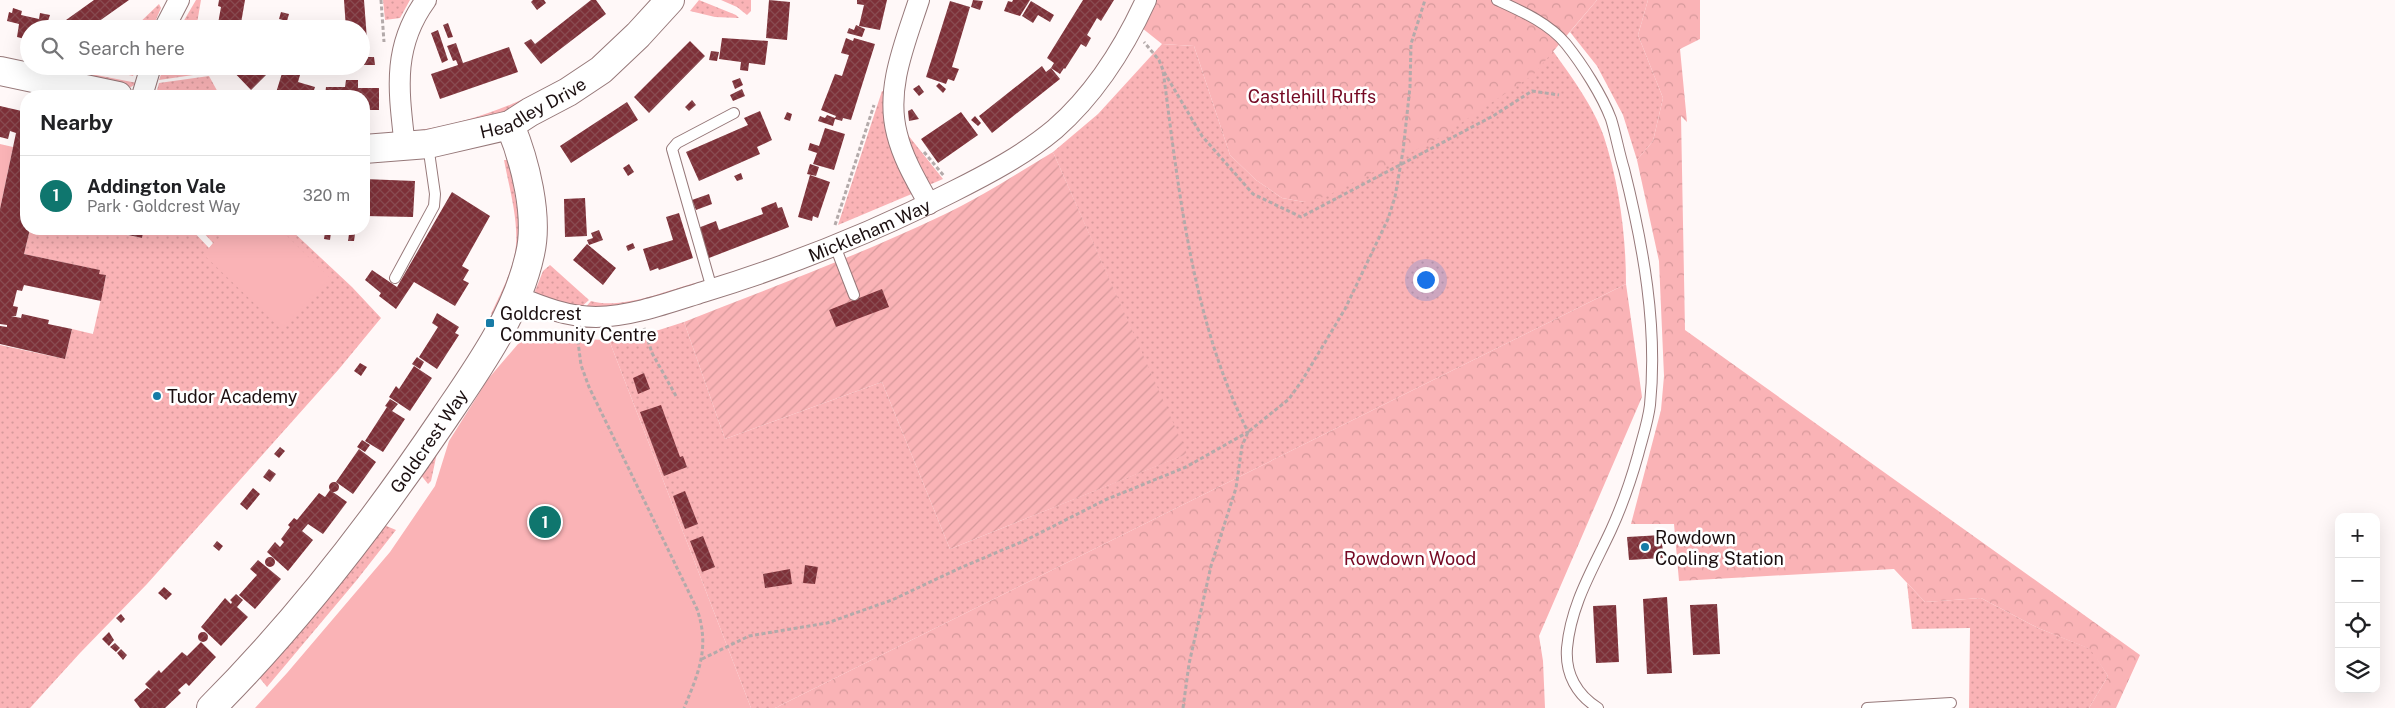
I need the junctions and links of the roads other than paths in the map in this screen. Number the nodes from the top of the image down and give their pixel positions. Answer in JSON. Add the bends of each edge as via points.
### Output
{"nodes":[{"id":1,"x":179,"y":0,"type":"edge"},
{"id":2,"x":426,"y":0,"type":"edge"},
{"id":3,"x":670,"y":0,"type":"edge"},
{"id":4,"x":919,"y":0,"type":"edge"},
{"id":5,"x":1146,"y":0,"type":"edge"},
{"id":6,"x":1497,"y":0,"type":"edge"},
{"id":7,"x":169,"y":20,"type":"edge"},
{"id":8,"x":0,"y":71,"type":"edge"},
{"id":9,"x":148,"y":75,"type":"edge"},
{"id":10,"x":90,"y":90,"type":"edge"},
{"id":11,"x":144,"y":90,"type":"edge"},
{"id":12,"x":734,"y":113,"type":"dead end"},
{"id":13,"x":510,"y":125,"type":"junction"},
{"id":14,"x":417,"y":146,"type":"junction"},
{"id":15,"x":370,"y":149,"type":"edge"},
{"id":16,"x":928,"y":204,"type":"junction"},
{"id":17,"x":835,"y":246,"type":"junction"},
{"id":18,"x":395,"y":278,"type":"dead end"},
{"id":19,"x":712,"y":289,"type":"junction"},
{"id":20,"x":854,"y":295,"type":"dead end"},
{"id":21,"x":516,"y":296,"type":"junction"},
{"id":22,"x":1951,"y":703,"type":"dead end"},
{"id":23,"x":212,"y":708,"type":"edge"},
{"id":24,"x":1598,"y":708,"type":"edge"},
{"id":25,"x":1867,"y":708,"type":"edge"}],
"edges":[{"from":1,"to":7,"type":"street"},
{"from":2,"to":14,"type":"street","via":[[411,25],[401,57],[400,103]]},
{"from":3,"to":13,"type":"street","name":"Headley Drive","via":[[601,70]]},
{"from":4,"to":16,"type":"street","via":[[894,87],[893,110],[906,160]]},
{"from":5,"to":16,"type":"street","name":"Mickleham Way","via":[[1094,87],[1055,128],[1009,162]]},
{"from":6,"to":24,"type":"lane","via":[[1534,17],[1565,42],[1587,75],[1610,118],[1640,234],[1652,342],[1650,407],[1620,508],[1579,594],[1567,650],[1573,682],[1579,692]]},
{"from":8,"to":10,"type":"street"},
{"from":9,"to":11,"type":"street"},
{"from":12,"to":19,"type":"lane","via":[[677,143],[672,149]]},
{"from":13,"to":14,"type":"street","name":"Headley Drive"},
{"from":13,"to":21,"type":"street","name":"Goldcrest Way","via":[[523,168],[533,230],[528,263]]},
{"from":14,"to":15,"type":"street","name":"Headley Drive"},
{"from":14,"to":18,"type":"lane","via":[[435,194],[434,206]]},
{"from":16,"to":17,"type":"street","name":"Mickleham Way"},
{"from":17,"to":19,"type":"street","name":"Mickleham Way"},
{"from":17,"to":20,"type":"lane"},
{"from":19,"to":21,"type":"street","name":"Mickleham Way","via":[[639,311],[597,317],[546,308]]},
{"from":21,"to":23,"type":"street","name":"Goldcrest Way","via":[[498,334],[471,377],[366,531],[303,610]]},
{"from":22,"to":25,"type":"lane"}]}
